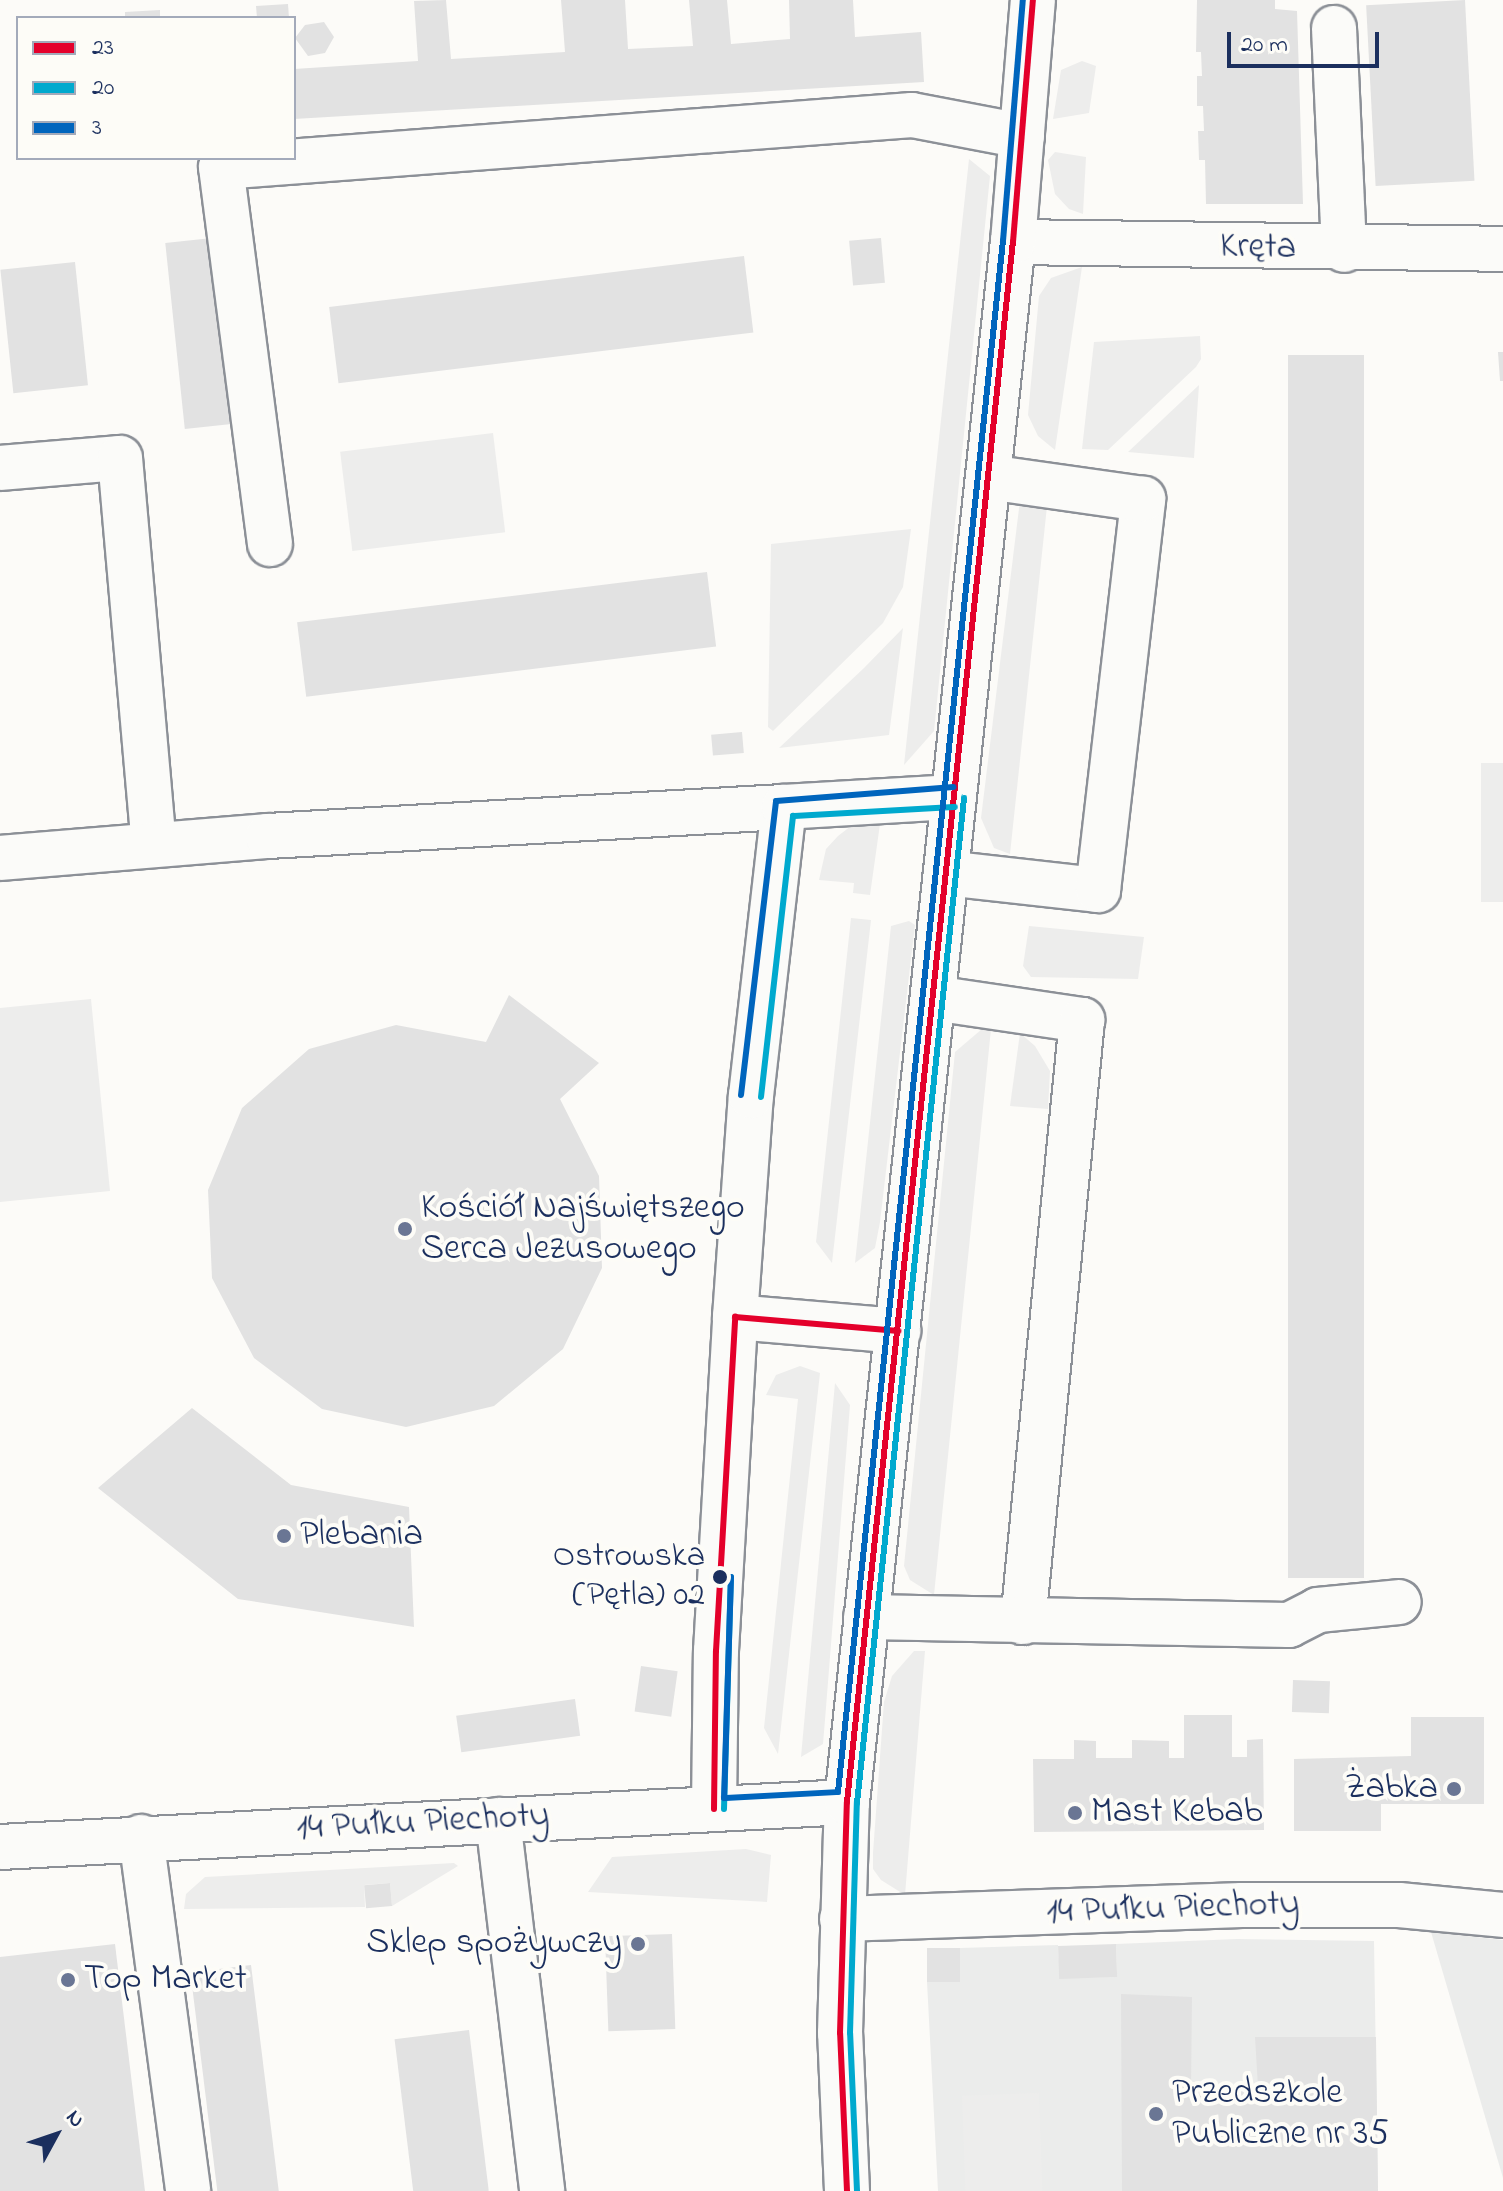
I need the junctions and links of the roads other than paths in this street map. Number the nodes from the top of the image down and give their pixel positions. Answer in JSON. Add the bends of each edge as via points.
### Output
{"nodes":[{"id":1,"x":1033,"y":0,"type":"edge"},
{"id":2,"x":1334,"y":28,"type":"dead end"},
{"id":3,"x":1022,"y":136,"type":"junction"},
{"id":4,"x":1013,"y":242,"type":"junction"},
{"id":5,"x":1503,"y":249,"type":"edge"},
{"id":6,"x":1344,"y":250,"type":"junction"},
{"id":7,"x":0,"y":468,"type":"edge"},
{"id":8,"x":989,"y":477,"type":"junction"},
{"id":9,"x":270,"y":544,"type":"dead end"},
{"id":10,"x":954,"y":797,"type":"junction"},
{"id":11,"x":784,"y":807,"type":"junction"},
{"id":12,"x":154,"y":844,"type":"junction"},
{"id":13,"x":0,"y":858,"type":"edge"},
{"id":14,"x":946,"y":873,"type":"junction"},
{"id":15,"x":933,"y":998,"type":"junction"},
{"id":16,"x":735,"y":1317,"type":"junction"},
{"id":17,"x":898,"y":1331,"type":"junction"},
{"id":18,"x":1399,"y":1602,"type":"dead end"},
{"id":19,"x":866,"y":1617,"type":"junction"},
{"id":20,"x":1023,"y":1622,"type":"junction"},
{"id":21,"x":847,"y":1802,"type":"junction"},
{"id":22,"x":714,"y":1809,"type":"junction"},
{"id":23,"x":498,"y":1820,"type":"junction"},
{"id":24,"x":141,"y":1837,"type":"junction"},
{"id":25,"x":0,"y":1847,"type":"edge"},
{"id":26,"x":1503,"y":1915,"type":"edge"},
{"id":27,"x":842,"y":1919,"type":"junction"},
{"id":28,"x":188,"y":2191,"type":"edge"},
{"id":29,"x":542,"y":2191,"type":"edge"},
{"id":30,"x":847,"y":2191,"type":"edge"}],
"edges":[{"from":1,"to":3,"type":"street"},
{"from":2,"to":6,"type":"street"},
{"from":3,"to":4,"type":"street"},
{"from":3,"to":9,"type":"street","via":[[912,115],[221,167]]},
{"from":4,"to":6,"type":"street","name":"Kręta"},
{"from":4,"to":8,"type":"street"},
{"from":5,"to":6,"type":"street","name":"Kręta"},
{"from":7,"to":12,"type":"street","via":[[120,458]]},
{"from":8,"to":10,"type":"street"},
{"from":8,"to":14,"type":"street","via":[[1143,499],[1098,890]]},
{"from":10,"to":11,"type":"street"},
{"from":10,"to":14,"type":"street"},
{"from":11,"to":12,"type":"street"},
{"from":11,"to":16,"type":"street","via":[[751,1096]]},
{"from":12,"to":13,"type":"street"},
{"from":14,"to":15,"type":"street"},
{"from":15,"to":17,"type":"street"},
{"from":15,"to":20,"type":"street","via":[[1082,1020]]},
{"from":16,"to":17,"type":"street"},
{"from":16,"to":22,"type":"street","via":[[716,1651]]},
{"from":17,"to":19,"type":"street"},
{"from":18,"to":20,"type":"street","via":[[1318,1610],[1289,1625]]},
{"from":19,"to":20,"type":"street"},
{"from":19,"to":21,"type":"street"},
{"from":21,"to":22,"type":"street","name":"14 Pułku Piechoty"},
{"from":21,"to":27,"type":"street"},
{"from":22,"to":23,"type":"street","name":"14 Pułku Piechoty"},
{"from":23,"to":24,"type":"street","name":"14 Pułku Piechoty"},
{"from":23,"to":29,"type":"street"},
{"from":24,"to":25,"type":"street","name":"14 Pułku Piechoty"},
{"from":24,"to":28,"type":"street"},
{"from":26,"to":27,"type":"street","name":"14 Pułku Piechoty","via":[[1399,1905],[1242,1905]]},
{"from":27,"to":30,"type":"street"}]}
